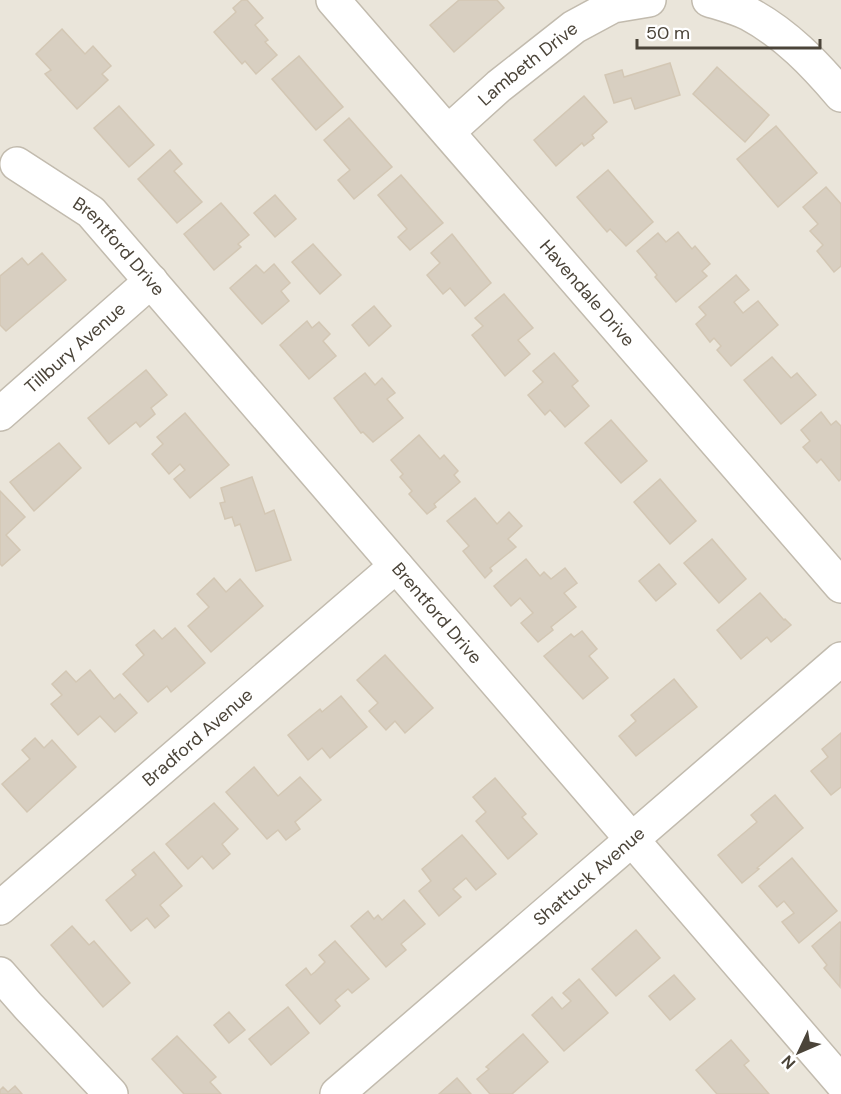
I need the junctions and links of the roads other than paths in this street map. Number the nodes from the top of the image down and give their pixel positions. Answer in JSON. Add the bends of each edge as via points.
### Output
{"nodes":[{"id":1,"x":333,"y":0,"type":"edge"},
{"id":2,"x":649,"y":0,"type":"edge"},
{"id":3,"x":709,"y":0,"type":"edge"},
{"id":4,"x":841,"y":94,"type":"edge"},
{"id":5,"x":448,"y":132,"type":"junction"},
{"id":6,"x":17,"y":164,"type":"dead end"},
{"id":7,"x":151,"y":281,"type":"junction"},
{"id":8,"x":0,"y":414,"type":"edge"},
{"id":9,"x":396,"y":566,"type":"junction"},
{"id":10,"x":841,"y":586,"type":"edge"},
{"id":11,"x":841,"y":659,"type":"edge"},
{"id":12,"x":632,"y":839,"type":"junction"},
{"id":13,"x":0,"y":908,"type":"edge"},
{"id":14,"x":0,"y":974,"type":"edge"},
{"id":15,"x":841,"y":1082,"type":"edge"},
{"id":16,"x":111,"y":1094,"type":"edge"},
{"id":17,"x":337,"y":1094,"type":"edge"}],
"edges":[{"from":1,"to":5,"type":"street","name":"Havendale Drive"},
{"from":2,"to":5,"type":"street","name":"Lambeth Drive","via":[[613,6],[574,27]]},
{"from":3,"to":4,"type":"street","via":[[748,13],[787,38]]},
{"from":5,"to":10,"type":"street","name":"Havendale Drive"},
{"from":6,"to":7,"type":"street","name":"Brentford Drive","via":[[91,212]]},
{"from":7,"to":8,"type":"street","name":"Tillbury Avenue"},
{"from":7,"to":9,"type":"street","name":"Brentford Drive"},
{"from":9,"to":12,"type":"street","name":"Brentford Drive"},
{"from":9,"to":13,"type":"street","name":"Bradford Avenue"},
{"from":11,"to":12,"type":"street","name":"Shattuck Avenue"},
{"from":12,"to":15,"type":"street","name":"Brentford Drive"},
{"from":12,"to":17,"type":"street","name":"Shattuck Avenue"},
{"from":14,"to":16,"type":"street"}]}
